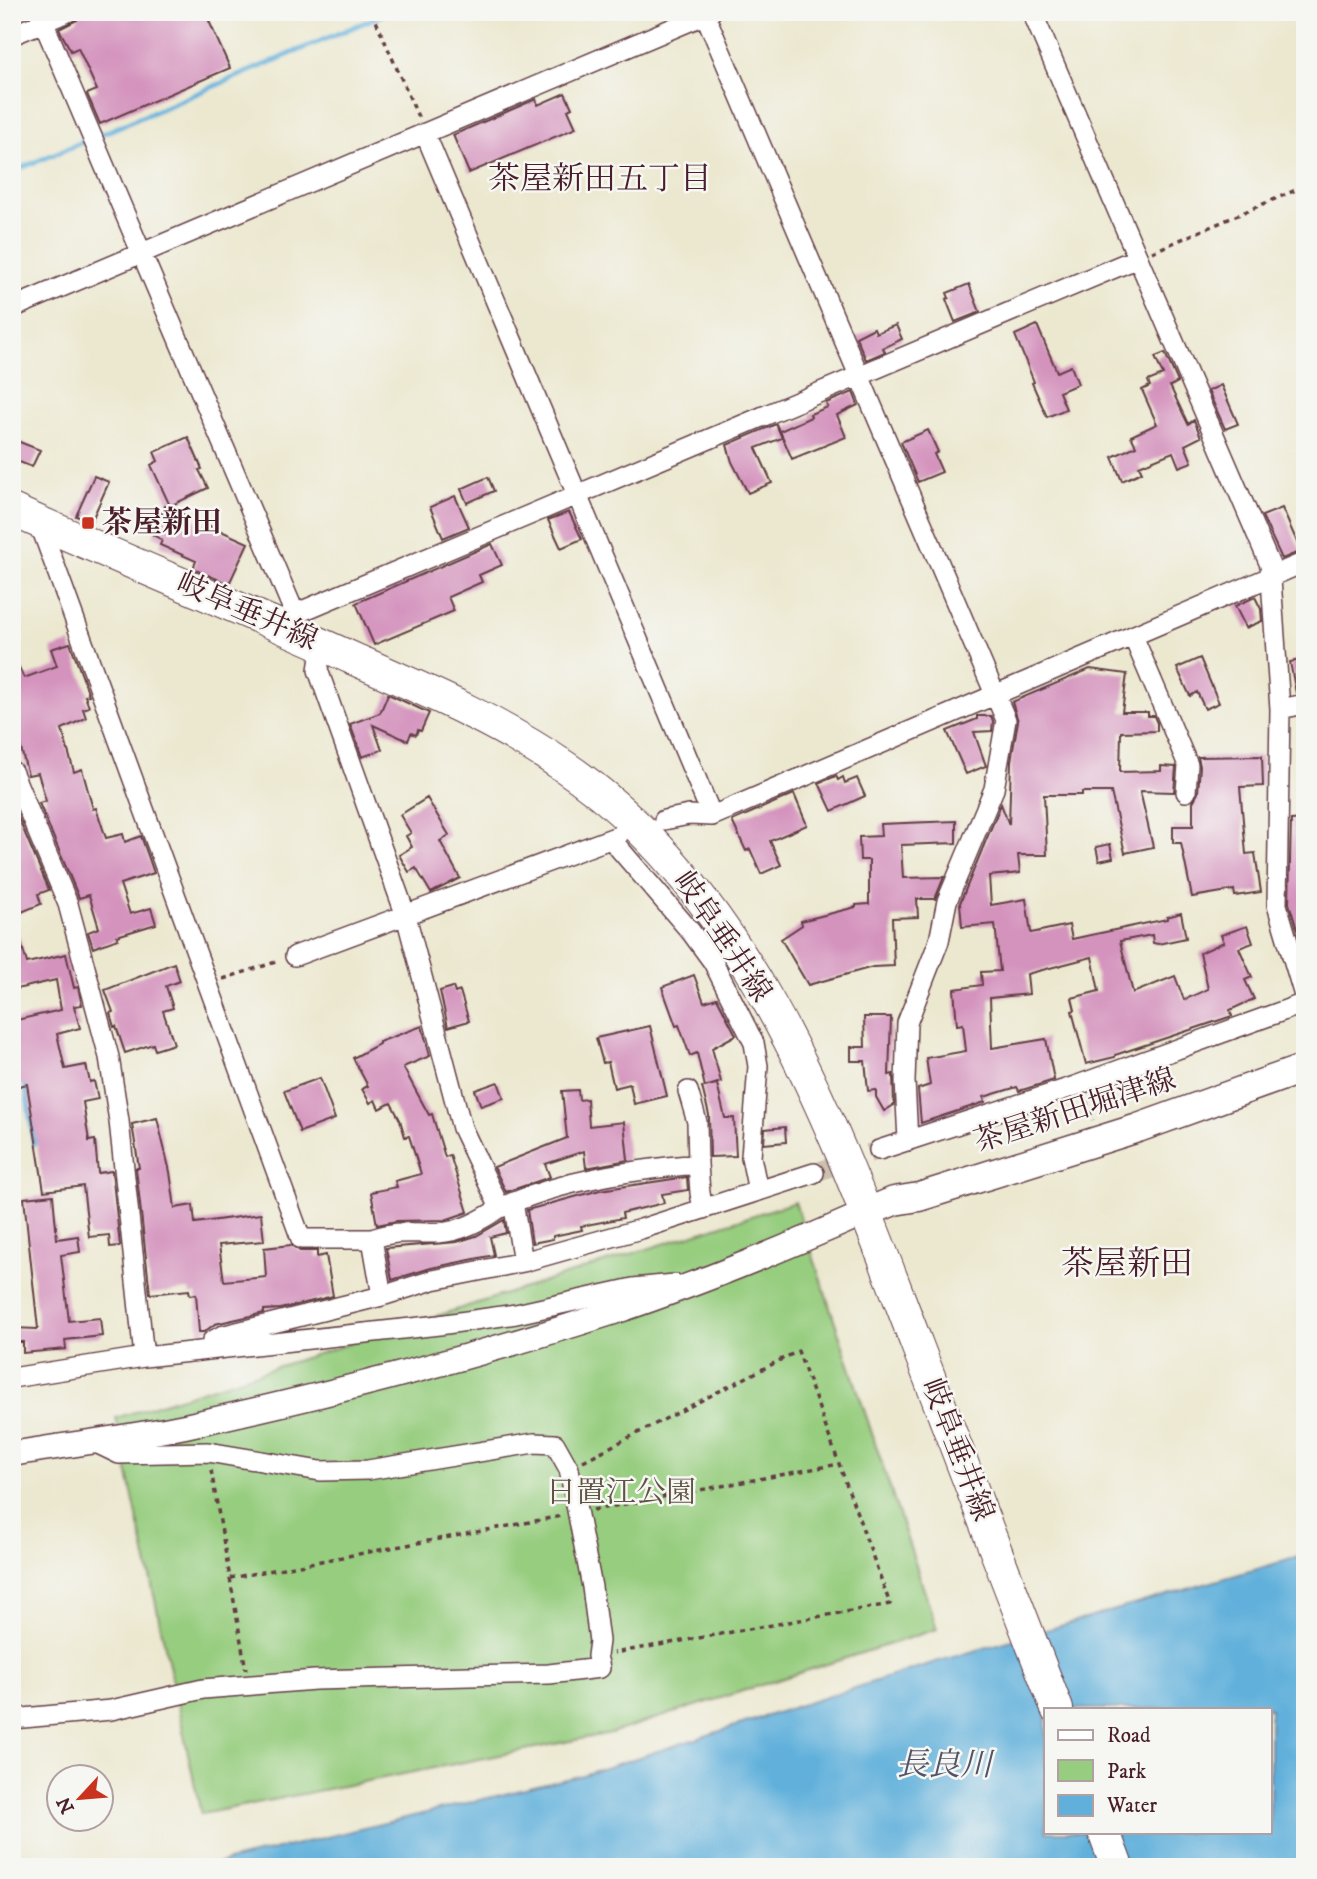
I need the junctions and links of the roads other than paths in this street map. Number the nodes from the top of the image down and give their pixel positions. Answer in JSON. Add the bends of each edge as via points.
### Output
{"nodes":[{"id":1,"x":68,"y":12,"type":"edge"},
{"id":2,"x":1032,"y":12,"type":"edge"},
{"id":3,"x":706,"y":13,"type":"edge"},
{"id":4,"x":41,"y":17,"type":"edge"},
{"id":5,"x":12,"y":35,"type":"edge"},
{"id":6,"x":425,"y":133,"type":"junction"},
{"id":7,"x":141,"y":254,"type":"junction"},
{"id":8,"x":1138,"y":258,"type":"junction"},
{"id":9,"x":12,"y":308,"type":"edge"},
{"id":10,"x":858,"y":374,"type":"junction"},
{"id":11,"x":578,"y":495,"type":"junction"},
{"id":12,"x":26,"y":516,"type":"edge"},
{"id":13,"x":1305,"y":562,"type":"edge"},
{"id":14,"x":1272,"y":577,"type":"junction"},
{"id":15,"x":290,"y":621,"type":"junction"},
{"id":16,"x":1133,"y":636,"type":"junction"},
{"id":17,"x":322,"y":645,"type":"junction"},
{"id":18,"x":996,"y":695,"type":"junction"},
{"id":19,"x":1305,"y":704,"type":"edge"},
{"id":20,"x":1280,"y":709,"type":"junction"},
{"id":21,"x":12,"y":771,"type":"edge"},
{"id":22,"x":1186,"y":792,"type":"dead end"},
{"id":23,"x":712,"y":816,"type":"junction"},
{"id":24,"x":664,"y":820,"type":"dead end"},
{"id":25,"x":406,"y":916,"type":"junction"},
{"id":26,"x":295,"y":956,"type":"road end"},
{"id":27,"x":1305,"y":1001,"type":"edge"},
{"id":28,"x":1305,"y":1068,"type":"edge"},
{"id":29,"x":688,"y":1091,"type":"dead end"},
{"id":30,"x":908,"y":1142,"type":"junction"},
{"id":31,"x":879,"y":1150,"type":"tunnel mouth"},
{"id":32,"x":698,"y":1164,"type":"junction"},
{"id":33,"x":814,"y":1173,"type":"tunnel mouth"},
{"id":34,"x":758,"y":1191,"type":"junction"},
{"id":35,"x":506,"y":1205,"type":"junction"},
{"id":36,"x":703,"y":1209,"type":"junction"},
{"id":37,"x":869,"y":1222,"type":"junction"},
{"id":38,"x":372,"y":1239,"type":"junction"},
{"id":39,"x":523,"y":1262,"type":"junction"},
{"id":40,"x":700,"y":1281,"type":"junction"},
{"id":41,"x":382,"y":1296,"type":"junction"},
{"id":42,"x":192,"y":1351,"type":"junction"},
{"id":43,"x":144,"y":1356,"type":"junction"},
{"id":44,"x":12,"y":1378,"type":"edge"},
{"id":45,"x":92,"y":1441,"type":"junction"},
{"id":46,"x":12,"y":1454,"type":"edge"},
{"id":47,"x":1057,"y":1708,"type":"edge"},
{"id":48,"x":12,"y":1719,"type":"edge"},
{"id":49,"x":1105,"y":1834,"type":"edge"},
{"id":50,"x":1117,"y":1867,"type":"edge"}],
"edges":[{"from":1,"to":4,"type":"street"},
{"from":2,"to":8,"type":"street"},
{"from":3,"to":6,"type":"street"},
{"from":3,"to":10,"type":"street"},
{"from":4,"to":5,"type":"street"},
{"from":4,"to":7,"type":"street"},
{"from":6,"to":7,"type":"street"},
{"from":6,"to":11,"type":"street"},
{"from":7,"to":9,"type":"street"},
{"from":7,"to":15,"type":"street"},
{"from":8,"to":10,"type":"street"},
{"from":8,"to":14,"type":"street"},
{"from":10,"to":11,"type":"street"},
{"from":10,"to":18,"type":"street"},
{"from":11,"to":15,"type":"street"},
{"from":11,"to":23,"type":"street"},
{"from":12,"to":15,"type":"main road","name":"岐阜垂井線"},
{"from":12,"to":38,"type":"street","via":[[208,984],[301,1239]]},
{"from":13,"to":14,"type":"street"},
{"from":14,"to":16,"type":"street"},
{"from":14,"to":20,"type":"street"},
{"from":15,"to":17,"type":"main road","name":"岐阜垂井線"},
{"from":16,"to":18,"type":"street"},
{"from":16,"to":22,"type":"street","via":[[1188,765]]},
{"from":17,"to":25,"type":"street","via":[[318,670]]},
{"from":17,"to":37,"type":"main road","name":"岐阜垂井線","via":[[458,705],[543,752],[595,789],[659,847],[692,885],[752,976],[814,1091]]},
{"from":18,"to":23,"type":"street"},
{"from":18,"to":30,"type":"street","via":[[1006,720],[994,789],[947,901],[940,941],[907,1023]]},
{"from":19,"to":20,"type":"street"},
{"from":20,"to":27,"type":"street","via":[[1277,905]]},
{"from":21,"to":43,"type":"street","via":[[68,904],[109,1057]]},
{"from":23,"to":24,"type":"street"},
{"from":25,"to":26,"type":"street"},
{"from":25,"to":34,"type":"street","via":[[615,838],[698,942],[731,994],[754,1043],[758,1066],[751,1157]]},
{"from":25,"to":35,"type":"street","via":[[462,1128]]},
{"from":27,"to":30,"type":"street"},
{"from":28,"to":37,"type":"main road","name":"茶屋新田堀津線","via":[[1138,1128],[894,1201]]},
{"from":29,"to":32,"type":"street","via":[[697,1122]]},
{"from":30,"to":31,"type":"street"},
{"from":32,"to":35,"type":"street","via":[[581,1180]]},
{"from":32,"to":36,"type":"street"},
{"from":33,"to":34,"type":"street"},
{"from":34,"to":36,"type":"street"},
{"from":35,"to":38,"type":"street","via":[[476,1223],[440,1233],[391,1232]]},
{"from":35,"to":39,"type":"street"},
{"from":36,"to":39,"type":"street"},
{"from":37,"to":40,"type":"street"},
{"from":37,"to":47,"type":"main road","name":"岐阜垂井線"},
{"from":38,"to":41,"type":"street"},
{"from":39,"to":41,"type":"street","via":[[433,1280]]},
{"from":40,"to":42,"type":"street","via":[[633,1288],[516,1314],[439,1325]]},
{"from":40,"to":45,"type":"street","via":[[614,1312],[413,1370],[181,1427]]},
{"from":41,"to":42,"type":"street","via":[[220,1336]]},
{"from":42,"to":43,"type":"street"},
{"from":43,"to":44,"type":"street"},
{"from":45,"to":46,"type":"street"},
{"from":45,"to":48,"type":"street","via":[[119,1454],[208,1452],[320,1471],[555,1444],[569,1469],[592,1587],[600,1668],[549,1674],[249,1685],[203,1689],[111,1710]]},
{"from":49,"to":50,"type":"main road"}]}
